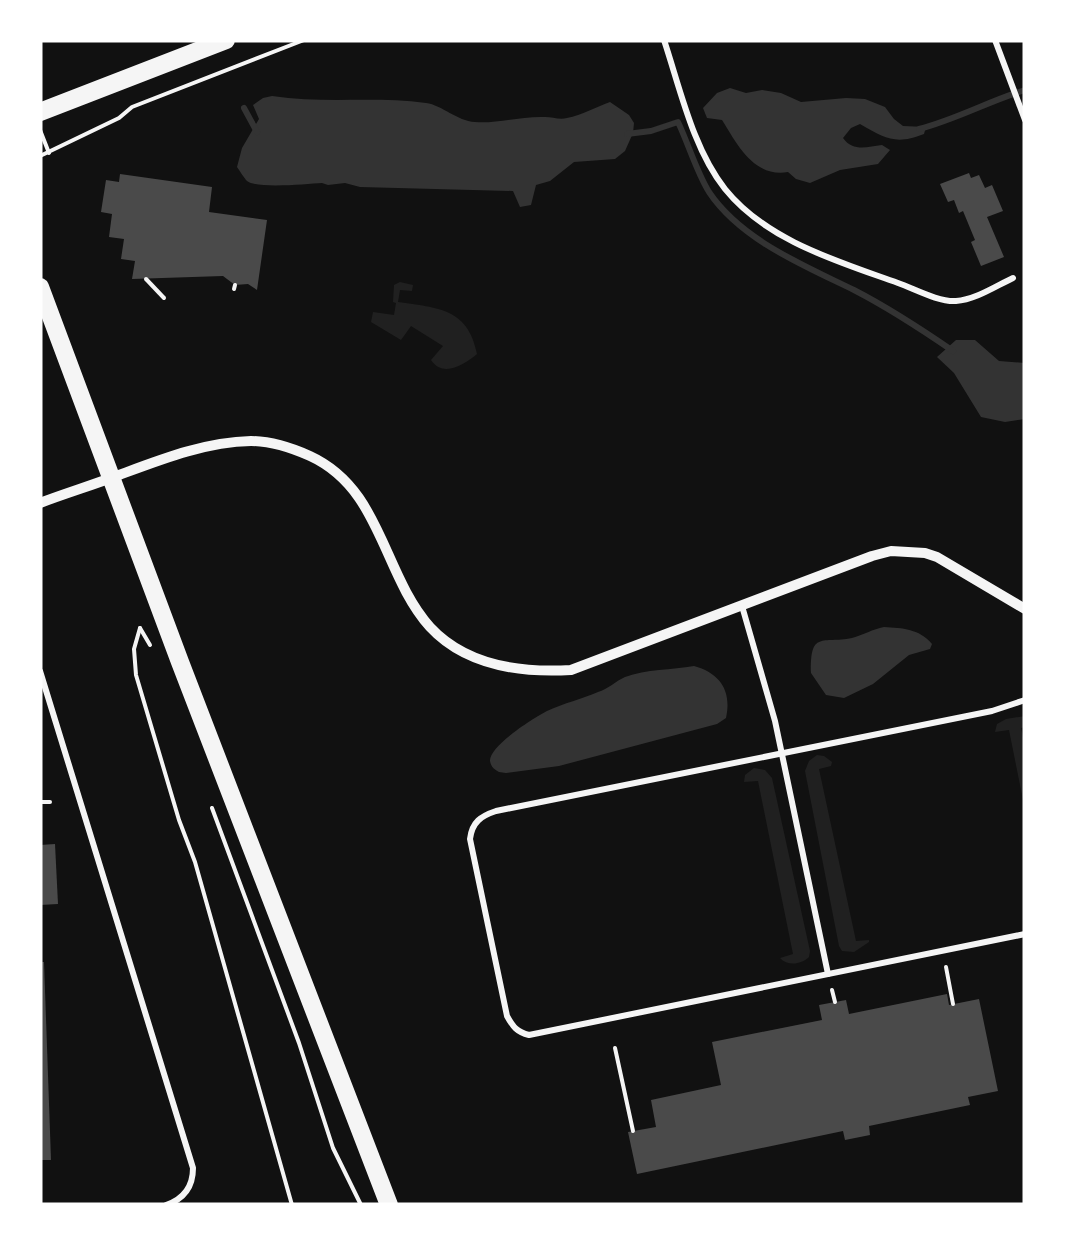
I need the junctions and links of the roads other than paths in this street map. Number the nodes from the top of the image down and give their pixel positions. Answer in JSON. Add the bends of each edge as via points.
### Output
{"nodes":[{"id":1,"x":226,"y":40,"type":"edge"},
{"id":2,"x":664,"y":40,"type":"edge"},
{"id":3,"x":995,"y":40,"type":"edge"},
{"id":4,"x":40,"y":112,"type":"edge"},
{"id":5,"x":1024,"y":119,"type":"edge"},
{"id":6,"x":1013,"y":278,"type":"dead end"},
{"id":7,"x":40,"y":286,"type":"edge"},
{"id":8,"x":111,"y":478,"type":"junction"},
{"id":9,"x":40,"y":503,"type":"edge"},
{"id":10,"x":742,"y":606,"type":"junction"},
{"id":11,"x":1025,"y":610,"type":"edge"},
{"id":12,"x":40,"y":671,"type":"edge"},
{"id":13,"x":1025,"y":700,"type":"edge"},
{"id":14,"x":782,"y":753,"type":"junction"},
{"id":15,"x":1025,"y":934,"type":"edge"},
{"id":16,"x":828,"y":974,"type":"junction"},
{"id":17,"x":166,"y":1205,"type":"edge"},
{"id":18,"x":390,"y":1205,"type":"edge"}],
"edges":[{"from":1,"to":4,"type":"street"},
{"from":2,"to":6,"type":"lane","via":[[711,169],[746,211],[784,237],[945,300],[962,300]]},
{"from":3,"to":5,"type":"lane"},
{"from":7,"to":8,"type":"street"},
{"from":8,"to":9,"type":"street"},
{"from":8,"to":10,"type":"street","via":[[220,443],[256,441],[319,460],[358,494],[434,631],[467,654],[516,670],[571,670]]},
{"from":8,"to":18,"type":"street"},
{"from":10,"to":11,"type":"street","via":[[872,556],[911,550],[938,558]]},
{"from":10,"to":14,"type":"lane"},
{"from":12,"to":17,"type":"lane","via":[[193,1168],[187,1191]]},
{"from":13,"to":14,"type":"lane"},
{"from":14,"to":16,"type":"lane"},
{"from":14,"to":16,"type":"lane","via":[[486,814],[471,829],[477,874],[507,1016],[519,1032],[542,1033]]},
{"from":15,"to":16,"type":"lane"}]}
